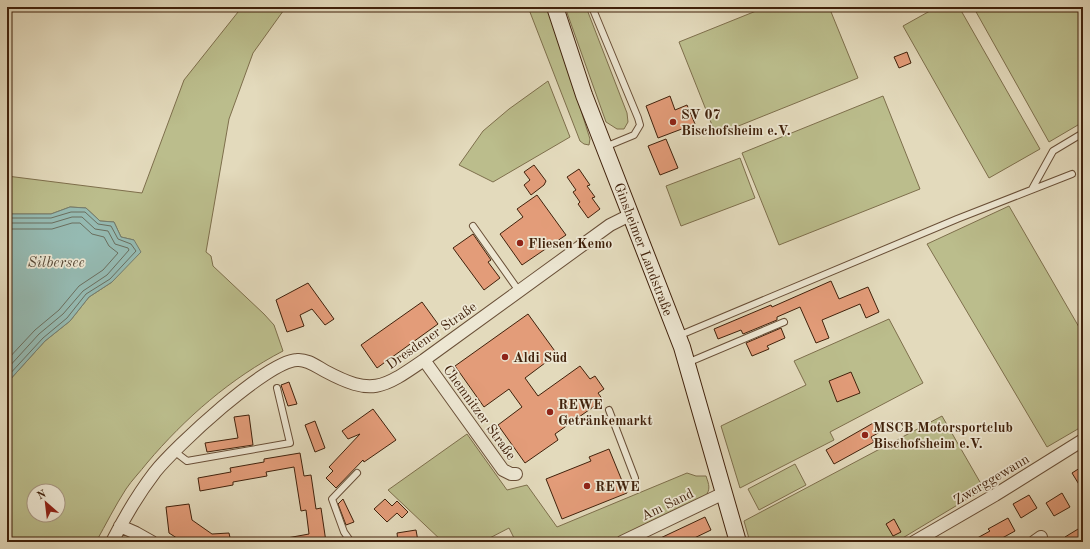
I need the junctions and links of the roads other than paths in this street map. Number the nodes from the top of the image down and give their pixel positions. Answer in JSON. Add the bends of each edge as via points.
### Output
{"nodes":[{"id":1,"x":555,"y":7,"type":"edge"},
{"id":2,"x":592,"y":7,"type":"edge"},
{"id":3,"x":1083,"y":133,"type":"edge"},
{"id":4,"x":604,"y":147,"type":"junction"},
{"id":5,"x":1072,"y":174,"type":"dead end"},
{"id":6,"x":1032,"y":189,"type":"junction"},
{"id":7,"x":630,"y":215,"type":"junction"},
{"id":8,"x":473,"y":226,"type":"dead end"},
{"id":9,"x":519,"y":291,"type":"junction"},
{"id":10,"x":784,"y":322,"type":"dead end"},
{"id":11,"x":678,"y":336,"type":"junction"},
{"id":12,"x":424,"y":360,"type":"junction"},
{"id":13,"x":687,"y":363,"type":"junction"},
{"id":14,"x":277,"y":388,"type":"dead end"},
{"id":15,"x":609,"y":410,"type":"dead end"},
{"id":16,"x":1083,"y":440,"type":"edge"},
{"id":17,"x":174,"y":451,"type":"junction"},
{"id":18,"x":357,"y":473,"type":"dead end"},
{"id":19,"x":516,"y":474,"type":"dead end"},
{"id":20,"x":635,"y":478,"type":"dead end"},
{"id":21,"x":724,"y":493,"type":"junction"},
{"id":22,"x":120,"y":526,"type":"junction"},
{"id":23,"x":112,"y":542,"type":"edge"},
{"id":24,"x":152,"y":542,"type":"edge"},
{"id":25,"x":351,"y":542,"type":"edge"},
{"id":26,"x":622,"y":542,"type":"edge"},
{"id":27,"x":738,"y":542,"type":"edge"},
{"id":28,"x":914,"y":542,"type":"edge"}],
"edges":[{"from":1,"to":4,"type":"main road","name":"Ginsheimer Landstraße"},
{"from":2,"to":4,"type":"lane","via":[[640,125],[634,135]]},
{"from":3,"to":6,"type":"lane","via":[[1053,151]]},
{"from":4,"to":7,"type":"main road","name":"Ginsheimer Landstraße"},
{"from":5,"to":6,"type":"lane"},
{"from":6,"to":11,"type":"lane"},
{"from":7,"to":9,"type":"street","name":"Dresdener Straße","via":[[610,225]]},
{"from":7,"to":11,"type":"main road","name":"Ginsheimer Landstraße"},
{"from":8,"to":9,"type":"lane"},
{"from":9,"to":12,"type":"street","name":"Dresdener Straße"},
{"from":10,"to":13,"type":"lane"},
{"from":11,"to":13,"type":"main road","name":"Ginsheimer Landstraße"},
{"from":12,"to":17,"type":"street","name":"Dresdener Straße","via":[[399,377],[377,387],[358,385],[310,363],[294,360],[259,378],[195,430]]},
{"from":12,"to":19,"type":"street","name":"Chemnitzer Straße","via":[[503,470]]},
{"from":13,"to":21,"type":"main road","name":"Ginsheimer Landstraße"},
{"from":14,"to":17,"type":"lane","via":[[290,443],[187,461]]},
{"from":15,"to":20,"type":"lane"},
{"from":16,"to":28,"type":"street","name":"Zwerggewann"},
{"from":17,"to":22,"type":"street","name":"Dresdener Straße","via":[[155,472]]},
{"from":18,"to":25,"type":"lane","via":[[332,499],[344,532]]},
{"from":21,"to":26,"type":"street","name":"Am Sand"},
{"from":21,"to":27,"type":"main road","name":"Ginsheimer Landstraße"},
{"from":22,"to":23,"type":"street","name":"Dresdener Straße"},
{"from":22,"to":24,"type":"street"}]}
